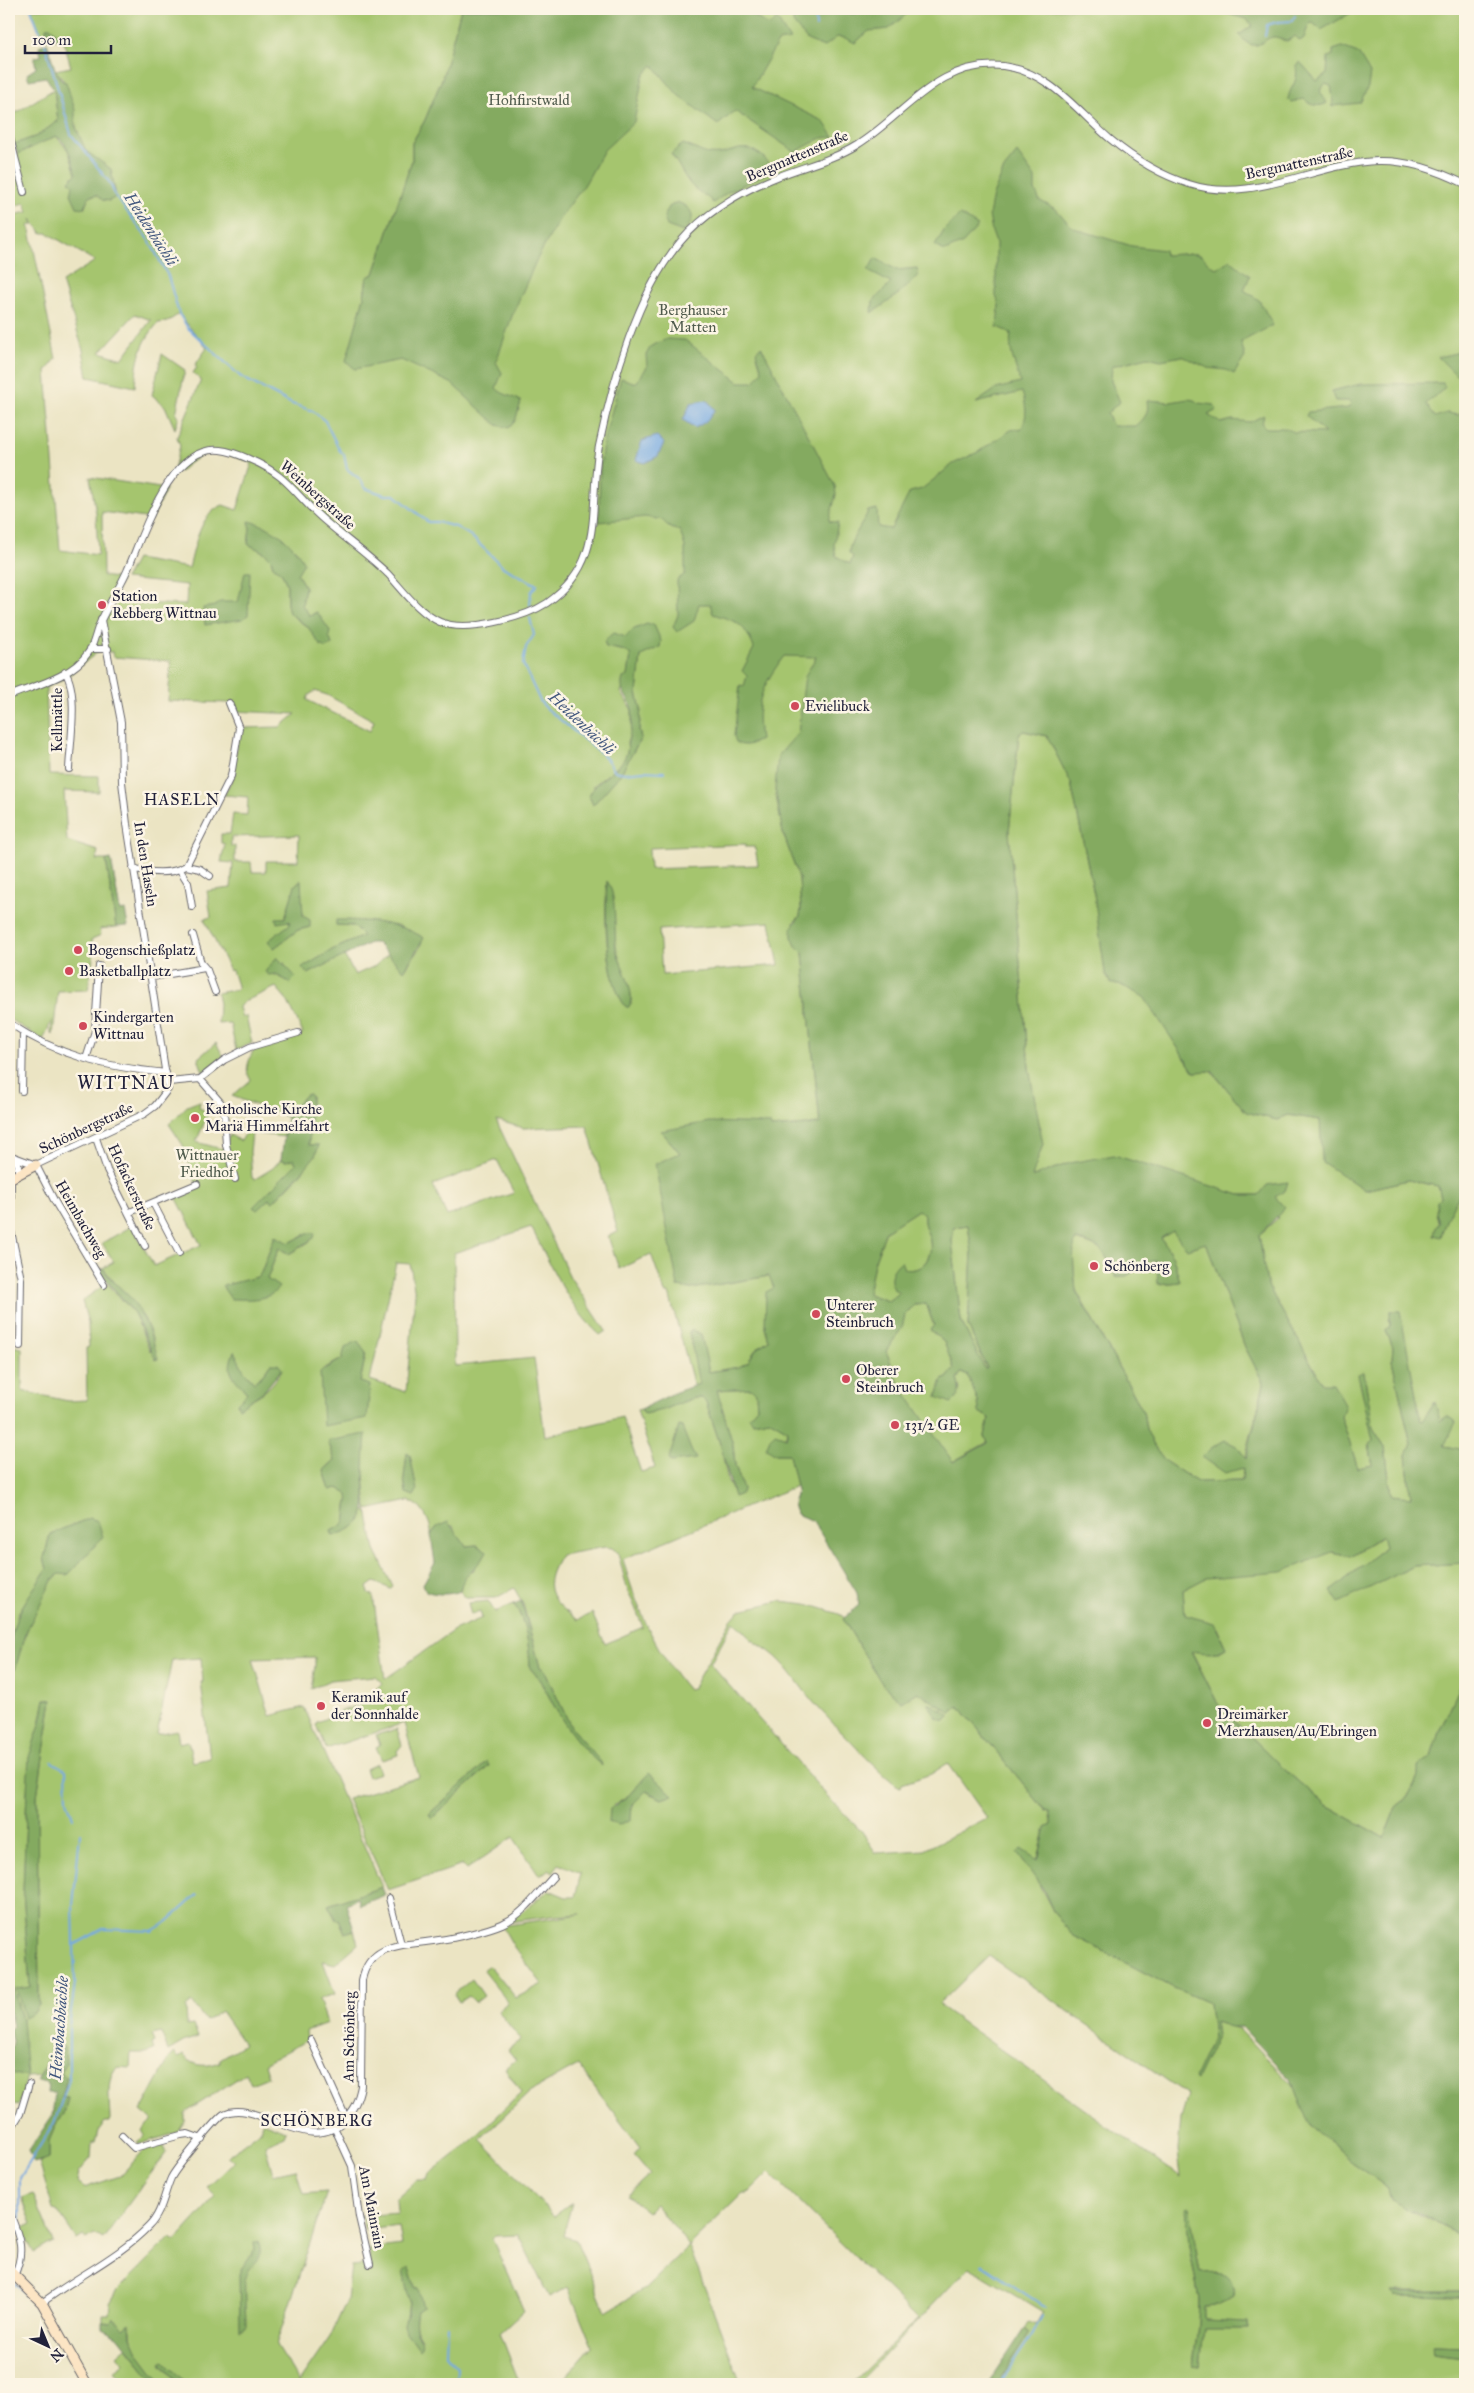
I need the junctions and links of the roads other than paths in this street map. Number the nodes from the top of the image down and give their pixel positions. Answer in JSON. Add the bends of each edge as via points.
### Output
{"nodes":[{"id":1,"x":13,"y":9,"type":"edge"},
{"id":2,"x":9,"y":11,"type":"edge"},
{"id":3,"x":9,"y":134,"type":"edge"},
{"id":4,"x":1465,"y":184,"type":"edge"},
{"id":5,"x":24,"y":192,"type":"dead end"},
{"id":6,"x":555,"y":597,"type":"joint"},
{"id":7,"x":101,"y":620,"type":"junction"},
{"id":8,"x":90,"y":649,"type":"junction"},
{"id":9,"x":108,"y":649,"type":"junction"},
{"id":10,"x":65,"y":672,"type":"junction"},
{"id":11,"x":9,"y":696,"type":"edge"},
{"id":12,"x":229,"y":703,"type":"dead end"},
{"id":13,"x":69,"y":769,"type":"dead end"},
{"id":14,"x":133,"y":868,"type":"junction"},
{"id":15,"x":183,"y":868,"type":"junction"},
{"id":16,"x":210,"y":876,"type":"dead end"},
{"id":17,"x":192,"y":907,"type":"dead end"},
{"id":18,"x":193,"y":936,"type":"dead end"},
{"id":19,"x":99,"y":966,"type":"dead end"},
{"id":20,"x":205,"y":968,"type":"junction"},
{"id":21,"x":152,"y":977,"type":"junction"},
{"id":22,"x":215,"y":992,"type":"dead end"},
{"id":23,"x":9,"y":1023,"type":"edge"},
{"id":24,"x":24,"y":1032,"type":"junction"},
{"id":25,"x":298,"y":1033,"type":"dead end"},
{"id":26,"x":86,"y":1059,"type":"junction"},
{"id":27,"x":166,"y":1073,"type":"junction"},
{"id":28,"x":200,"y":1079,"type":"junction"},
{"id":29,"x":169,"y":1082,"type":"junction"},
{"id":30,"x":22,"y":1091,"type":"dead end"},
{"id":31,"x":96,"y":1138,"type":"junction"},
{"id":32,"x":11,"y":1156,"type":"edge"},
{"id":33,"x":36,"y":1165,"type":"junction"},
{"id":34,"x":12,"y":1178,"type":"edge"},
{"id":35,"x":235,"y":1179,"type":"dead end"},
{"id":36,"x":197,"y":1184,"type":"dead end"},
{"id":37,"x":153,"y":1203,"type":"junction"},
{"id":38,"x":130,"y":1212,"type":"junction"},
{"id":39,"x":145,"y":1246,"type":"dead end"},
{"id":40,"x":179,"y":1253,"type":"dead end"},
{"id":41,"x":104,"y":1285,"type":"dead end"},
{"id":42,"x":20,"y":1346,"type":"dead end"},
{"id":43,"x":553,"y":1877,"type":"dead end"},
{"id":44,"x":389,"y":1898,"type":"dead end"},
{"id":45,"x":401,"y":1944,"type":"junction"},
{"id":46,"x":311,"y":2040,"type":"dead end"},
{"id":47,"x":29,"y":2084,"type":"dead end"},
{"id":48,"x":346,"y":2118,"type":"junction"},
{"id":49,"x":335,"y":2129,"type":"junction"},
{"id":50,"x":9,"y":2132,"type":"edge"},
{"id":51,"x":122,"y":2136,"type":"dead end"},
{"id":52,"x":202,"y":2139,"type":"junction"},
{"id":53,"x":9,"y":2211,"type":"edge"},
{"id":54,"x":370,"y":2264,"type":"dead end"},
{"id":55,"x":11,"y":2273,"type":"edge"},
{"id":56,"x":42,"y":2303,"type":"junction"},
{"id":57,"x":87,"y":2384,"type":"edge"}],
"edges":[{"from":1,"to":2,"type":"street"},
{"from":3,"to":5,"type":"street"},
{"from":4,"to":6,"type":"street","name":"Bergmattenstraße","via":[[1427,168],[1384,161],[1356,164],[1260,186],[1208,189],[1175,179],[1143,162],[1106,136],[1061,92],[1027,72],[1000,66],[980,66],[945,77],[853,147],[728,200],[695,226],[666,259],[642,307],[606,415],[598,451],[590,540],[571,580]]},
{"from":6,"to":7,"type":"street","name":"Weinbergstraße","via":[[538,608],[504,621],[472,624],[439,622],[313,510],[281,475],[244,456],[210,450],[188,459],[169,481]]},
{"from":7,"to":8,"type":"street","name":"Weinbergstraße"},
{"from":7,"to":9,"type":"street","name":"In den Haseln"},
{"from":8,"to":9,"type":"street"},
{"from":8,"to":10,"type":"street","name":"Weinbergstraße"},
{"from":9,"to":14,"type":"street","name":"In den Haseln","via":[[121,722],[122,782]]},
{"from":10,"to":11,"type":"street","name":"Weinbergstraße"},
{"from":10,"to":13,"type":"street","name":"Kellmättle","via":[[70,682],[72,702]]},
{"from":12,"to":15,"type":"street","via":[[239,728],[231,776]]},
{"from":14,"to":15,"type":"street","via":[[149,873]]},
{"from":14,"to":21,"type":"street","name":"In den Haseln"},
{"from":15,"to":16,"type":"street","via":[[200,868]]},
{"from":15,"to":17,"type":"street"},
{"from":18,"to":20,"type":"street"},
{"from":19,"to":26,"type":"street","via":[[95,1031]]},
{"from":20,"to":21,"type":"street"},
{"from":20,"to":22,"type":"street"},
{"from":21,"to":27,"type":"street","name":"In den Haseln"},
{"from":23,"to":24,"type":"street"},
{"from":24,"to":26,"type":"street"},
{"from":24,"to":30,"type":"street"},
{"from":25,"to":28,"type":"street","via":[[250,1047],[224,1060]]},
{"from":26,"to":27,"type":"street","via":[[125,1069]]},
{"from":27,"to":29,"type":"street","name":"In den Haseln"},
{"from":28,"to":29,"type":"street"},
{"from":28,"to":35,"type":"street","via":[[224,1111],[226,1146]]},
{"from":29,"to":31,"type":"street","name":"Schönbergstraße","via":[[165,1096],[155,1106]]},
{"from":31,"to":33,"type":"street","name":"Schönbergstraße"},
{"from":31,"to":38,"type":"street","name":"Hofackerstraße","via":[[107,1170]]},
{"from":32,"to":33,"type":"street"},
{"from":32,"to":34,"type":"street","via":[[18,1165]]},
{"from":33,"to":34,"type":"main road"},
{"from":33,"to":41,"type":"street","name":"Heimbachweg","via":[[54,1202]]},
{"from":34,"to":42,"type":"street","via":[[11,1231],[21,1279]]},
{"from":36,"to":37,"type":"street"},
{"from":37,"to":38,"type":"street"},
{"from":37,"to":40,"type":"street"},
{"from":38,"to":39,"type":"street","name":"Hofackerstraße"},
{"from":43,"to":45,"type":"street","name":"Am Schönberg","via":[[521,1911],[503,1924],[440,1940]]},
{"from":44,"to":45,"type":"street"},
{"from":45,"to":48,"type":"street","name":"Am Schönberg","via":[[380,1952],[364,1969],[361,2086],[358,2102]]},
{"from":46,"to":48,"type":"street"},
{"from":47,"to":50,"type":"street","via":[[20,2114]]},
{"from":48,"to":49,"type":"street","name":"Am Schönberg"},
{"from":49,"to":52,"type":"street","via":[[320,2132],[292,2130],[255,2114],[235,2110],[220,2117]]},
{"from":49,"to":54,"type":"street","name":"Am Mainrain","via":[[352,2166]]},
{"from":51,"to":52,"type":"street","via":[[134,2148],[181,2135]]},
{"from":52,"to":56,"type":"street","via":[[172,2176],[158,2214],[149,2226],[100,2267],[67,2284]]},
{"from":53,"to":55,"type":"street","via":[[22,2251],[21,2261]]},
{"from":55,"to":56,"type":"main road"},
{"from":56,"to":57,"type":"main road"}]}
